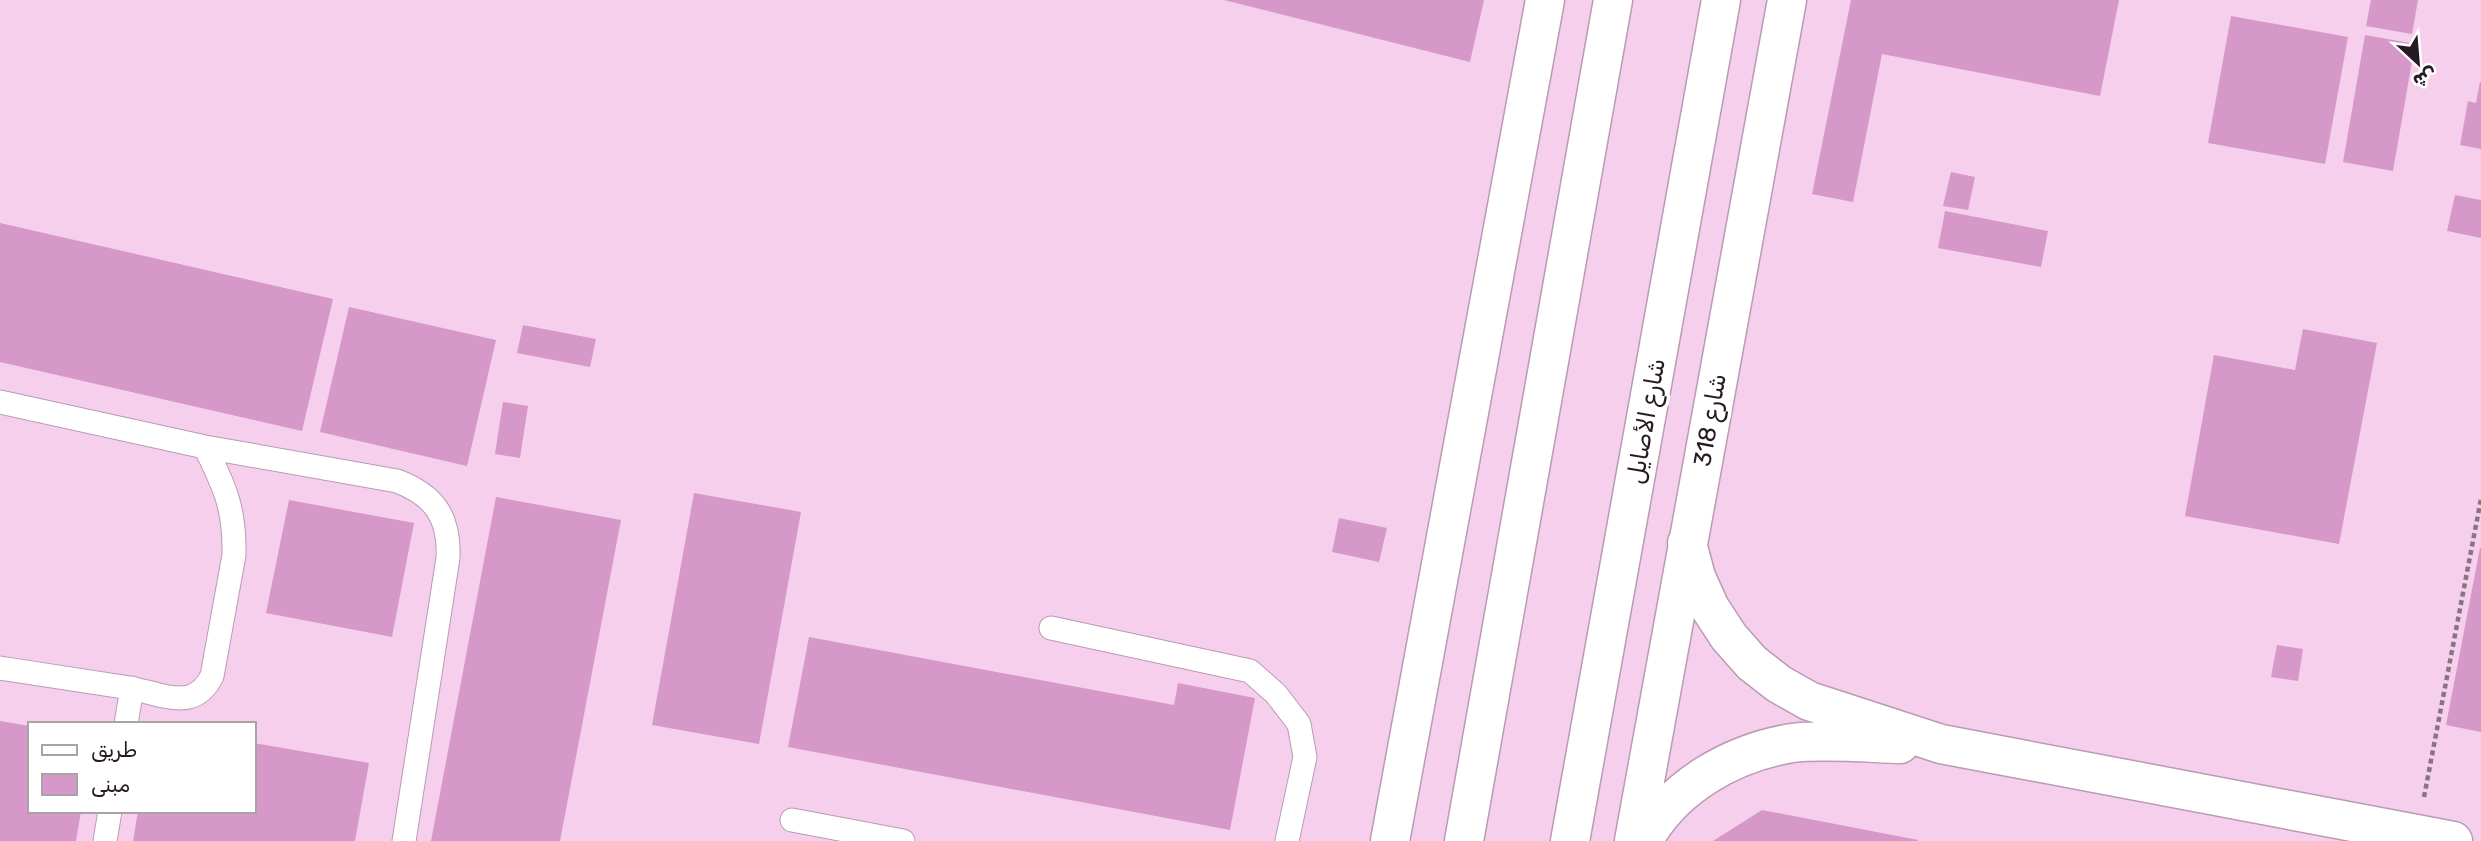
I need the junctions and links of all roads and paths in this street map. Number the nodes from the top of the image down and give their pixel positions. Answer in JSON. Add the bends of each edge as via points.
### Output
{"nodes":[{"id":1,"x":1545,"y":0,"type":"edge"},
{"id":2,"x":1613,"y":0,"type":"edge"},
{"id":3,"x":1721,"y":0,"type":"edge"},
{"id":4,"x":1787,"y":0,"type":"edge"},
{"id":5,"x":0,"y":402,"type":"edge"},
{"id":6,"x":205,"y":447,"type":"junction"},
{"id":7,"x":2481,"y":499,"type":"edge"},
{"id":8,"x":1687,"y":543,"type":"junction"},
{"id":9,"x":1051,"y":628,"type":"dead end"},
{"id":10,"x":0,"y":668,"type":"edge"},
{"id":11,"x":132,"y":688,"type":"junction"},
{"id":12,"x":126,"y":722,"type":"edge"},
{"id":13,"x":1941,"y":744,"type":"junction"},
{"id":14,"x":110,"y":813,"type":"edge"},
{"id":15,"x":792,"y":820,"type":"dead end"},
{"id":16,"x":2320,"y":829,"type":"edge"},
{"id":17,"x":2435,"y":838,"type":"edge"},
{"id":18,"x":104,"y":841,"type":"edge"},
{"id":19,"x":404,"y":841,"type":"edge"},
{"id":20,"x":903,"y":841,"type":"edge"},
{"id":21,"x":1287,"y":841,"type":"edge"},
{"id":22,"x":1390,"y":841,"type":"edge"},
{"id":23,"x":1464,"y":841,"type":"edge"},
{"id":24,"x":1570,"y":841,"type":"edge"},
{"id":25,"x":1634,"y":841,"type":"edge"},
{"id":26,"x":1643,"y":841,"type":"edge"}],
"edges":[{"from":1,"to":22,"type":"street"},
{"from":2,"to":23,"type":"street"},
{"from":3,"to":24,"type":"street","name":"شارع الأصايل"},
{"from":4,"to":8,"type":"street","name":"شارع 318"},
{"from":5,"to":6,"type":"lane"},
{"from":6,"to":11,"type":"lane","via":[[226,489],[234,538],[212,676],[198,694],[187,697]]},
{"from":6,"to":19,"type":"lane","via":[[397,481],[413,487],[438,509],[449,541],[448,558]]},
{"from":7,"to":17,"type":"path"},
{"from":8,"to":13,"type":"street","via":[[1710,608],[1752,663],[1810,701]]},
{"from":8,"to":25,"type":"street","name":"شارع 318"},
{"from":9,"to":21,"type":"lane","via":[[1250,671],[1276,694],[1299,724],[1305,757]]},
{"from":10,"to":11,"type":"lane"},
{"from":11,"to":12,"type":"lane"},
{"from":13,"to":16,"type":"street"},
{"from":13,"to":26,"type":"street","via":[[1794,743],[1752,752],[1713,770],[1679,796]]},
{"from":14,"to":18,"type":"lane"},
{"from":15,"to":20,"type":"lane"},
{"from":16,"to":17,"type":"street"}]}
